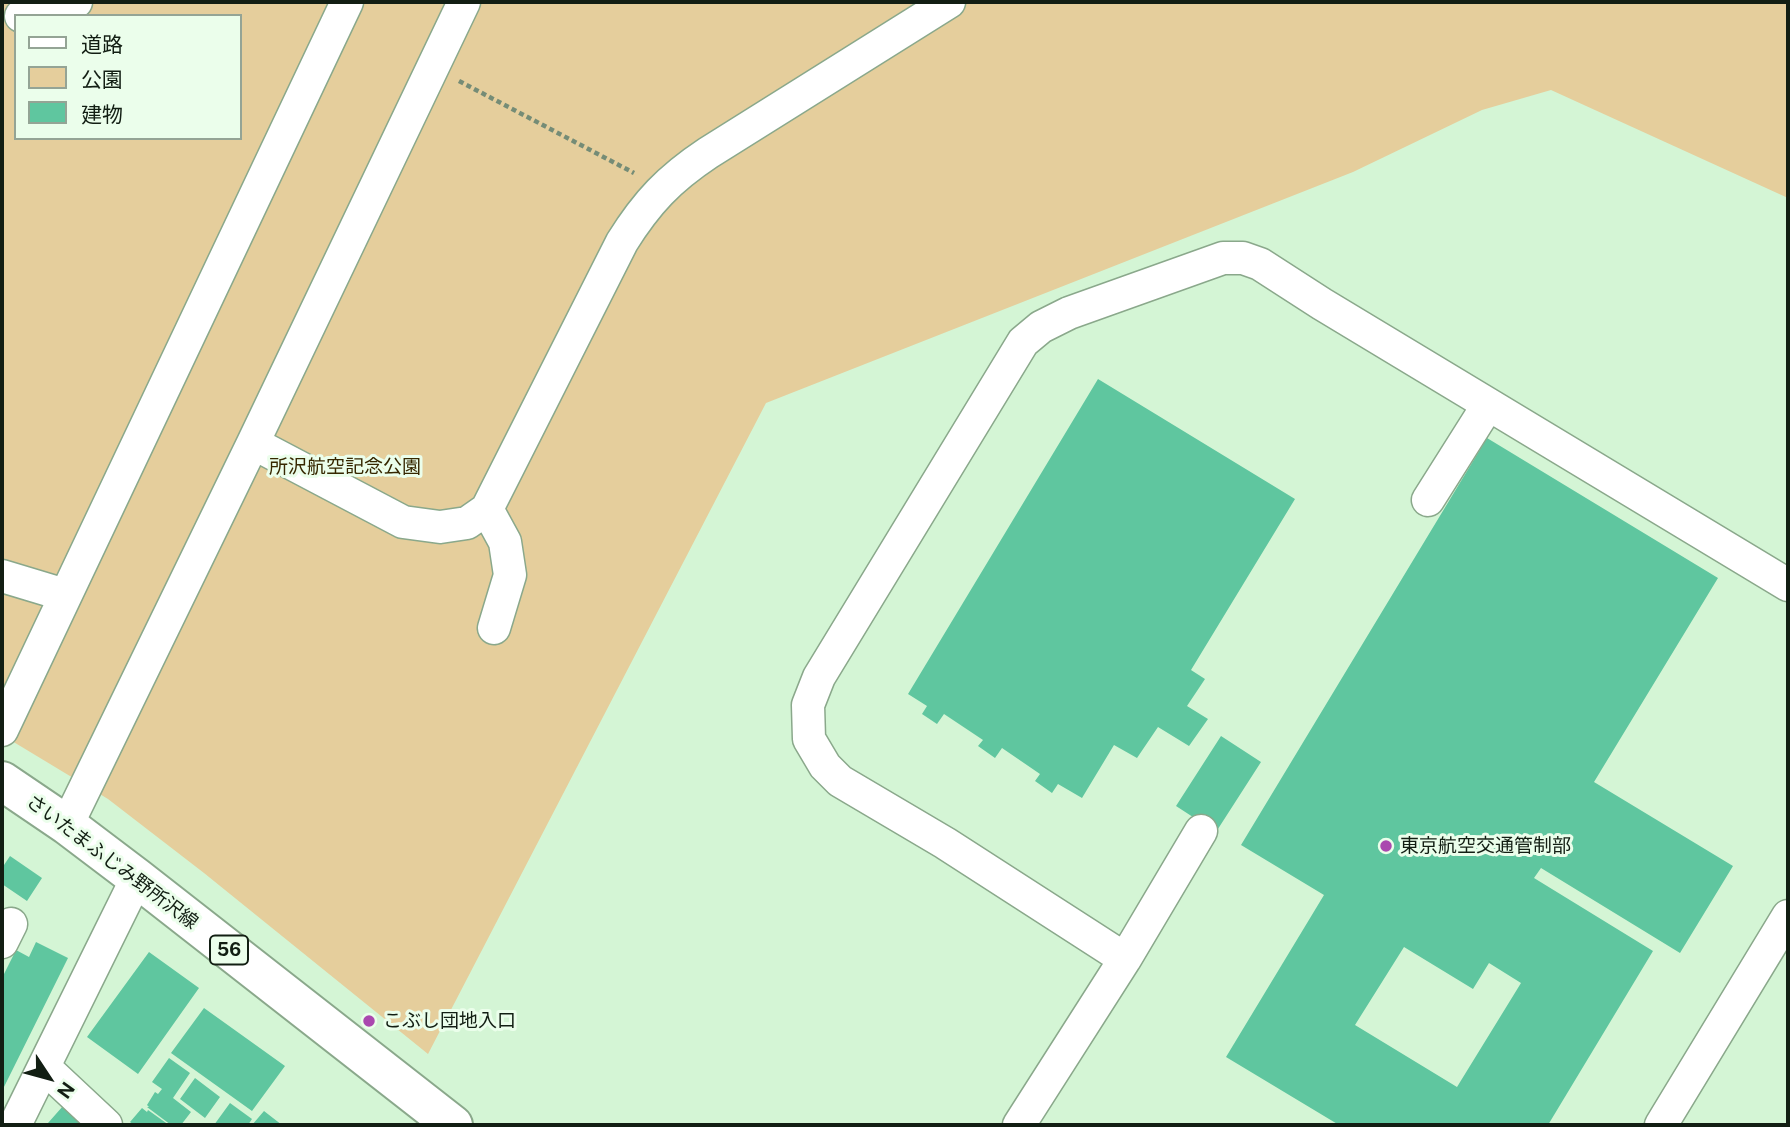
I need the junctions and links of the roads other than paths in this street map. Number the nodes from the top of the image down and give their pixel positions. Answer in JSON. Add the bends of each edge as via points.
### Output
{"nodes":[{"id":1,"x":76,"y":2,"type":"edge"},
{"id":2,"x":347,"y":2,"type":"edge"},
{"id":3,"x":464,"y":2,"type":"edge"},
{"id":4,"x":949,"y":2,"type":"edge"},
{"id":5,"x":31,"y":14,"type":"edge"},
{"id":6,"x":1489,"y":405,"type":"junction"},
{"id":7,"x":253,"y":443,"type":"junction"},
{"id":8,"x":1428,"y":500,"type":"dead end"},
{"id":9,"x":487,"y":509,"type":"junction"},
{"id":10,"x":2,"y":576,"type":"edge"},
{"id":11,"x":1788,"y":585,"type":"edge"},
{"id":12,"x":65,"y":595,"type":"junction"},
{"id":13,"x":494,"y":628,"type":"dead end"},
{"id":14,"x":2,"y":730,"type":"edge"},
{"id":15,"x":2,"y":781,"type":"edge"},
{"id":16,"x":67,"y":825,"type":"junction"},
{"id":17,"x":1201,"y":831,"type":"dead end"},
{"id":18,"x":137,"y":878,"type":"junction"},
{"id":19,"x":1788,"y":916,"type":"edge"},
{"id":20,"x":1125,"y":959,"type":"junction"},
{"id":21,"x":44,"y":1067,"type":"junction"},
{"id":22,"x":437,"y":1120,"type":"edge"},
{"id":23,"x":15,"y":1125,"type":"edge"},
{"id":24,"x":106,"y":1125,"type":"edge"},
{"id":25,"x":1019,"y":1125,"type":"edge"},
{"id":26,"x":1661,"y":1125,"type":"edge"}],
"edges":[{"from":1,"to":5,"type":"street"},
{"from":2,"to":12,"type":"street"},
{"from":3,"to":7,"type":"street"},
{"from":4,"to":9,"type":"street","via":[[708,153],[662,188],[622,242]]},
{"from":6,"to":8,"type":"street"},
{"from":6,"to":11,"type":"street"},
{"from":6,"to":20,"type":"street","via":[[1260,264],[1242,258],[1223,258],[1069,313],[1023,342],[819,677],[808,705],[809,739],[825,766],[840,780]]},
{"from":7,"to":9,"type":"street","via":[[403,522],[440,527],[467,523]]},
{"from":7,"to":16,"type":"street"},
{"from":9,"to":13,"type":"street","via":[[505,541],[510,575]]},
{"from":10,"to":12,"type":"street"},
{"from":12,"to":14,"type":"street"},
{"from":15,"to":16,"type":"main road","name":"さいたまふじみ野所沢線","number":"56"},
{"from":16,"to":18,"type":"main road","name":"さいたまふじみ野所沢線","number":"56"},
{"from":17,"to":20,"type":"street"},
{"from":18,"to":21,"type":"street"},
{"from":18,"to":22,"type":"main road","name":"さいたまふじみ野所沢線","number":"56"},
{"from":19,"to":26,"type":"street"},
{"from":20,"to":25,"type":"street"},
{"from":21,"to":23,"type":"street"},
{"from":21,"to":24,"type":"street"}]}
